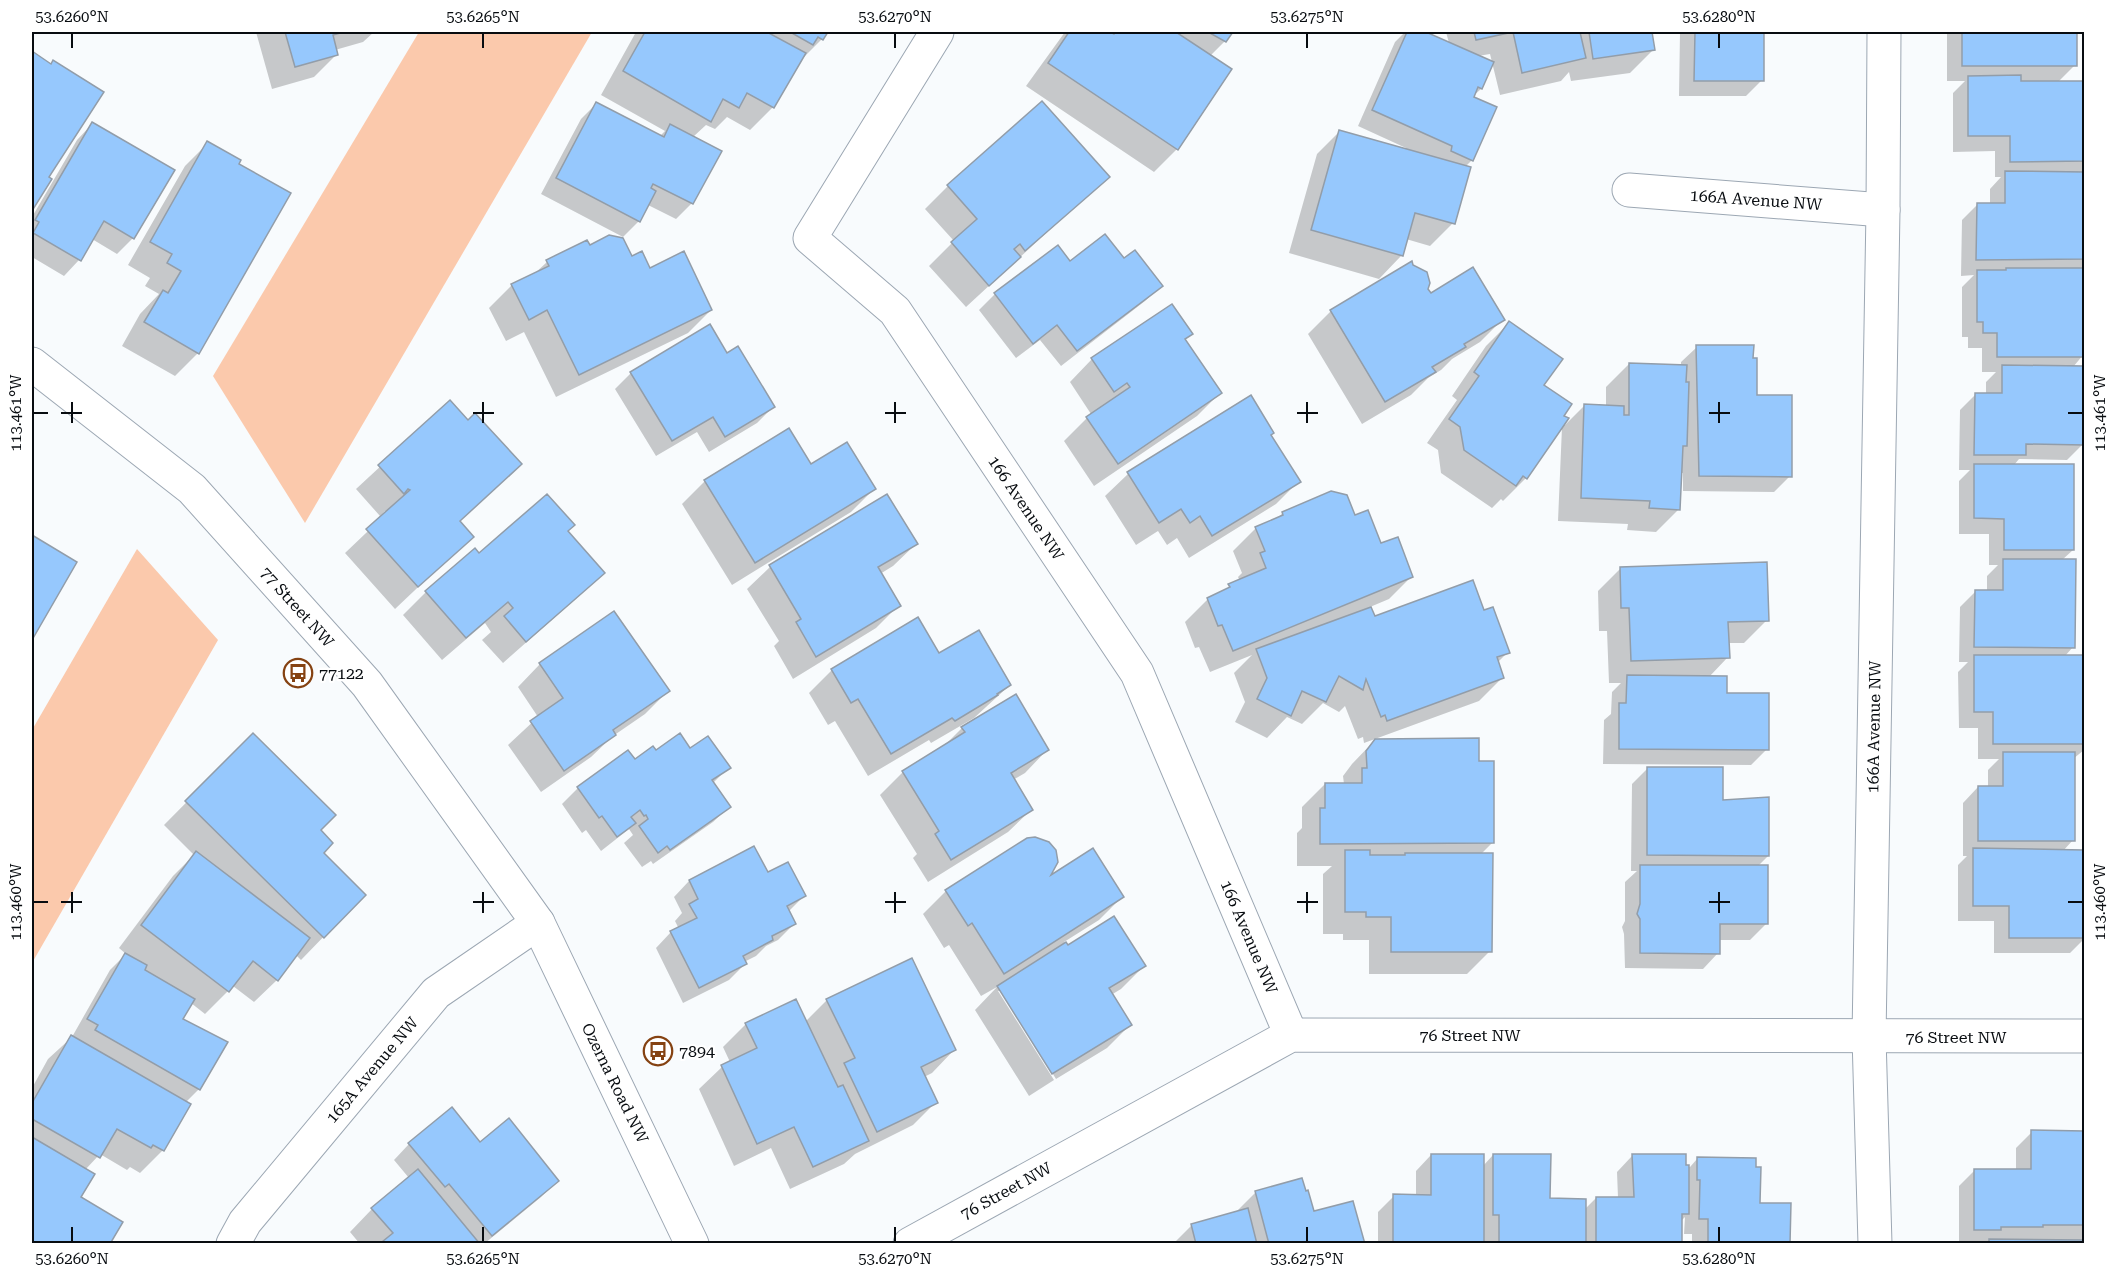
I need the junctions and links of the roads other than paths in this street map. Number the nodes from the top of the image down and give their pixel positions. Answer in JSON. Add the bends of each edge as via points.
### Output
{"nodes":[{"id":1,"x":937,"y":32,"type":"edge"},
{"id":2,"x":1884,"y":32,"type":"edge"},
{"id":3,"x":1629,"y":190,"type":"dead end"},
{"id":4,"x":1883,"y":210,"type":"junction"},
{"id":5,"x":32,"y":364,"type":"edge"},
{"id":6,"x":538,"y":923,"type":"junction"},
{"id":7,"x":1291,"y":1035,"type":"junction"},
{"id":8,"x":2085,"y":1036,"type":"edge"},
{"id":9,"x":1869,"y":1037,"type":"junction"},
{"id":10,"x":233,"y":1244,"type":"edge"},
{"id":11,"x":692,"y":1244,"type":"edge"},
{"id":12,"x":910,"y":1244,"type":"edge"},
{"id":13,"x":1875,"y":1244,"type":"edge"}],
"edges":[{"from":1,"to":7,"type":"street","name":"166 Avenue NW","via":[[810,238],[894,311],[1137,673]]},
{"from":2,"to":4,"type":"street","name":"166A Avenue NW"},
{"from":3,"to":4,"type":"street","name":"166A Avenue NW"},
{"from":4,"to":9,"type":"street","name":"166A Avenue NW"},
{"from":5,"to":6,"type":"street","name":"77 Street NW","via":[[192,489],[367,684]]},
{"from":6,"to":10,"type":"street","name":"165A Avenue NW","via":[[436,993],[244,1222]]},
{"from":6,"to":11,"type":"street","name":"Ozerna Road NW"},
{"from":7,"to":9,"type":"street","name":"76 Street NW"},
{"from":7,"to":12,"type":"street","name":"76 Street NW"},
{"from":8,"to":9,"type":"street","name":"76 Street NW"},
{"from":9,"to":13,"type":"street","name":"166A Avenue NW"}]}
